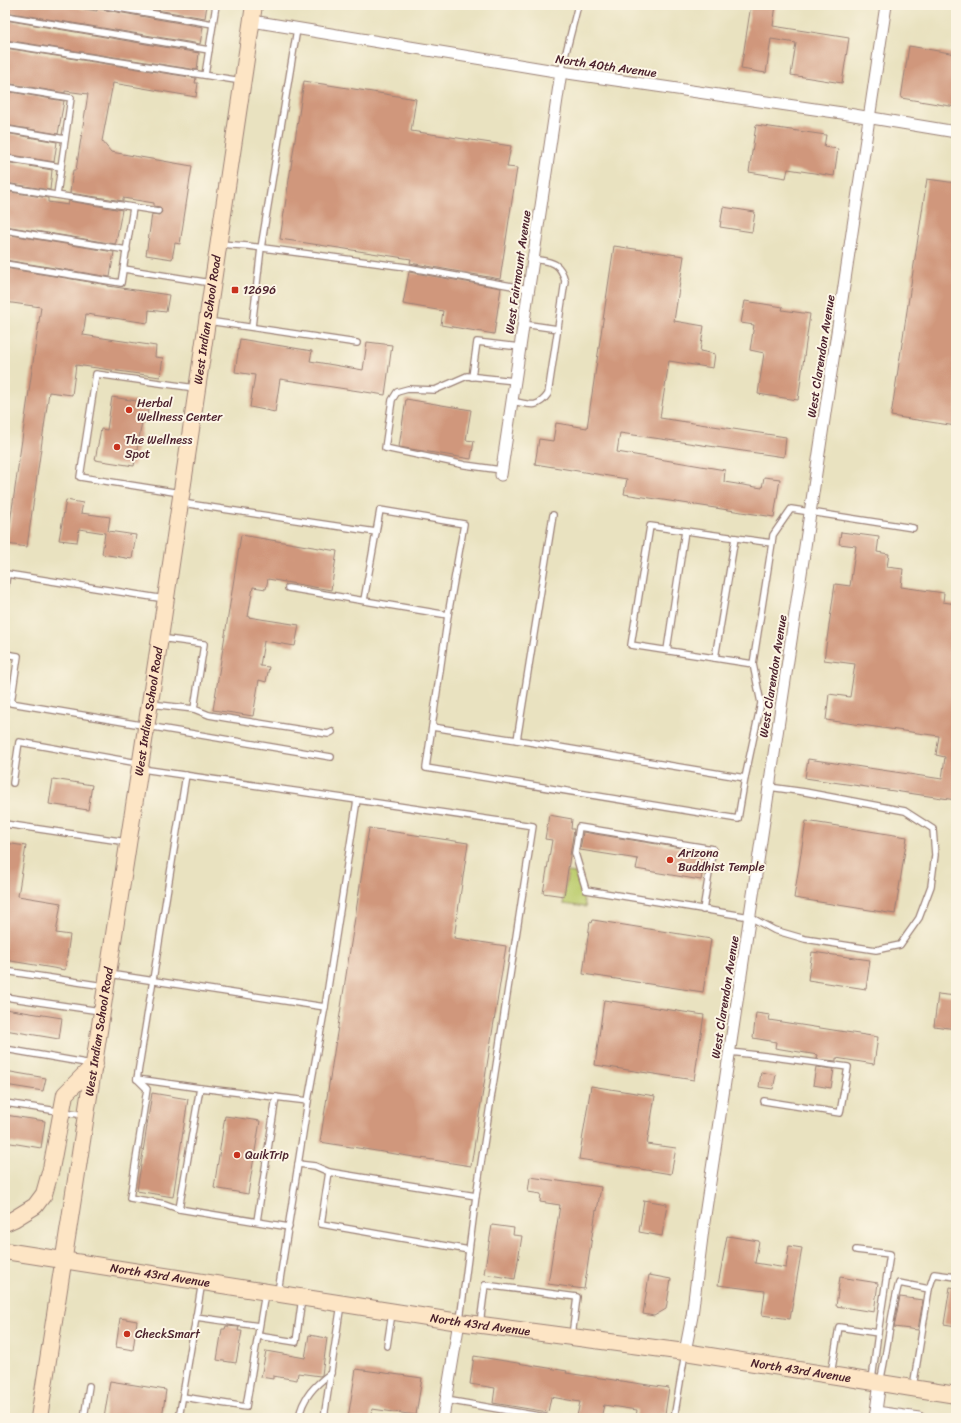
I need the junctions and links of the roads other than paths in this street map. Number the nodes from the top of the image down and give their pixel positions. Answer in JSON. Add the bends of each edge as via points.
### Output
{"nodes":[{"id":1,"x":101,"y":5,"type":"edge"},
{"id":2,"x":216,"y":5,"type":"edge"},
{"id":3,"x":254,"y":5,"type":"edge"},
{"id":4,"x":578,"y":5,"type":"edge"},
{"id":5,"x":886,"y":5,"type":"edge"},
{"id":6,"x":5,"y":16,"type":"edge"},
{"id":7,"x":252,"y":21,"type":"junction"},
{"id":8,"x":213,"y":24,"type":"junction"},
{"id":9,"x":297,"y":29,"type":"junction"},
{"id":10,"x":5,"y":44,"type":"edge"},
{"id":11,"x":209,"y":50,"type":"junction"},
{"id":12,"x":561,"y":72,"type":"junction"},
{"id":13,"x":205,"y":75,"type":"junction"},
{"id":14,"x":243,"y":81,"type":"junction"},
{"id":15,"x":5,"y":87,"type":"edge"},
{"id":16,"x":870,"y":118,"type":"junction"},
{"id":17,"x":5,"y":129,"type":"edge"},
{"id":18,"x":956,"y":132,"type":"edge"},
{"id":19,"x":65,"y":139,"type":"junction"},
{"id":20,"x":5,"y":158,"type":"edge"},
{"id":21,"x":61,"y":167,"type":"junction"},
{"id":22,"x":5,"y":187,"type":"edge"},
{"id":23,"x":57,"y":195,"type":"junction"},
{"id":24,"x":133,"y":208,"type":"junction"},
{"id":25,"x":158,"y":212,"type":"dead end"},
{"id":26,"x":5,"y":230,"type":"edge"},
{"id":27,"x":219,"y":244,"type":"junction"},
{"id":28,"x":261,"y":248,"type":"junction"},
{"id":29,"x":127,"y":250,"type":"junction"},
{"id":30,"x":533,"y":259,"type":"junction"},
{"id":31,"x":5,"y":264,"type":"edge"},
{"id":32,"x":124,"y":269,"type":"junction"},
{"id":33,"x":213,"y":283,"type":"junction"},
{"id":34,"x":529,"y":289,"type":"junction"},
{"id":35,"x":207,"y":320,"type":"junction"},
{"id":36,"x":523,"y":324,"type":"junction"},
{"id":37,"x":252,"y":327,"type":"junction"},
{"id":38,"x":558,"y":329,"type":"junction"},
{"id":39,"x":357,"y":343,"type":"dead end"},
{"id":40,"x":520,"y":347,"type":"junction"},
{"id":41,"x":472,"y":376,"type":"junction"},
{"id":42,"x":515,"y":381,"type":"junction"},
{"id":43,"x":197,"y":389,"type":"junction"},
{"id":44,"x":512,"y":401,"type":"junction"},
{"id":45,"x":501,"y":473,"type":"joint"},
{"id":46,"x":181,"y":498,"type":"junction"},
{"id":47,"x":811,"y":513,"type":"junction"},
{"id":48,"x":553,"y":515,"type":"dead end"},
{"id":49,"x":913,"y":528,"type":"dead end"},
{"id":50,"x":685,"y":531,"type":"junction"},
{"id":51,"x":376,"y":532,"type":"junction"},
{"id":52,"x":735,"y":538,"type":"junction"},
{"id":53,"x":772,"y":543,"type":"junction"},
{"id":54,"x":6,"y":573,"type":"edge"},
{"id":55,"x":288,"y":588,"type":"dead end"},
{"id":56,"x":5,"y":589,"type":"edge"},
{"id":57,"x":166,"y":599,"type":"junction"},
{"id":58,"x":364,"y":600,"type":"junction"},
{"id":59,"x":448,"y":615,"type":"junction"},
{"id":60,"x":160,"y":638,"type":"junction"},
{"id":61,"x":667,"y":650,"type":"junction"},
{"id":62,"x":5,"y":654,"type":"edge"},
{"id":63,"x":715,"y":658,"type":"junction"},
{"id":64,"x":753,"y":664,"type":"junction"},
{"id":65,"x":150,"y":704,"type":"junction"},
{"id":66,"x":194,"y":709,"type":"junction"},
{"id":67,"x":146,"y":727,"type":"junction"},
{"id":68,"x":432,"y":727,"type":"junction"},
{"id":69,"x":332,"y":732,"type":"dead end"},
{"id":70,"x":518,"y":740,"type":"junction"},
{"id":71,"x":331,"y":757,"type":"dead end"},
{"id":72,"x":140,"y":766,"type":"junction"},
{"id":73,"x":186,"y":775,"type":"junction"},
{"id":74,"x":745,"y":778,"type":"junction"},
{"id":75,"x":13,"y":783,"type":"dead end"},
{"id":76,"x":769,"y":787,"type":"junction"},
{"id":77,"x":357,"y":800,"type":"junction"},
{"id":78,"x":5,"y":824,"type":"edge"},
{"id":79,"x":128,"y":842,"type":"junction"},
{"id":80,"x":703,"y":910,"type":"junction"},
{"id":81,"x":750,"y":917,"type":"junction"},
{"id":82,"x":5,"y":971,"type":"edge"},
{"id":83,"x":108,"y":980,"type":"junction"},
{"id":84,"x":154,"y":980,"type":"junction"},
{"id":85,"x":5,"y":997,"type":"edge"},
{"id":86,"x":325,"y":1007,"type":"junction"},
{"id":87,"x":103,"y":1012,"type":"junction"},
{"id":88,"x":5,"y":1049,"type":"edge"},
{"id":89,"x":730,"y":1052,"type":"junction"},
{"id":90,"x":95,"y":1064,"type":"junction"},
{"id":91,"x":137,"y":1079,"type":"junction"},
{"id":92,"x":200,"y":1088,"type":"junction"},
{"id":93,"x":276,"y":1097,"type":"junction"},
{"id":94,"x":308,"y":1101,"type":"junction"},
{"id":95,"x":764,"y":1101,"type":"dead end"},
{"id":96,"x":5,"y":1103,"type":"edge"},
{"id":97,"x":61,"y":1111,"type":"junction"},
{"id":98,"x":87,"y":1116,"type":"junction"},
{"id":99,"x":298,"y":1164,"type":"junction"},
{"id":100,"x":329,"y":1172,"type":"junction"},
{"id":101,"x":476,"y":1196,"type":"junction"},
{"id":102,"x":179,"y":1210,"type":"junction"},
{"id":103,"x":257,"y":1222,"type":"junction"},
{"id":104,"x":5,"y":1223,"type":"edge"},
{"id":105,"x":289,"y":1226,"type":"junction"},
{"id":106,"x":469,"y":1250,"type":"junction"},
{"id":107,"x":856,"y":1250,"type":"dead end"},
{"id":108,"x":5,"y":1251,"type":"edge"},
{"id":109,"x":64,"y":1262,"type":"junction"},
{"id":110,"x":956,"y":1277,"type":"edge"},
{"id":111,"x":202,"y":1282,"type":"junction"},
{"id":112,"x":929,"y":1289,"type":"junction"},
{"id":113,"x":271,"y":1293,"type":"junction"},
{"id":114,"x":302,"y":1298,"type":"junction"},
{"id":115,"x":342,"y":1304,"type":"junction"},
{"id":116,"x":392,"y":1312,"type":"junction"},
{"id":117,"x":196,"y":1317,"type":"junction"},
{"id":118,"x":460,"y":1322,"type":"junction"},
{"id":119,"x":479,"y":1324,"type":"junction"},
{"id":120,"x":259,"y":1326,"type":"junction"},
{"id":121,"x":878,"y":1333,"type":"junction"},
{"id":122,"x":258,"y":1336,"type":"junction"},
{"id":123,"x":572,"y":1337,"type":"junction"},
{"id":124,"x":388,"y":1346,"type":"dead end"},
{"id":125,"x":685,"y":1352,"type":"junction"},
{"id":126,"x":331,"y":1373,"type":"junction"},
{"id":127,"x":831,"y":1375,"type":"junction"},
{"id":128,"x":876,"y":1382,"type":"junction"},
{"id":129,"x":89,"y":1386,"type":"dead end"},
{"id":130,"x":913,"y":1388,"type":"junction"},
{"id":131,"x":956,"y":1394,"type":"edge"},
{"id":132,"x":183,"y":1397,"type":"junction"},
{"id":133,"x":446,"y":1400,"type":"junction"},
{"id":134,"x":875,"y":1415,"type":"edge"},
{"id":135,"x":544,"y":1417,"type":"dead end"},
{"id":136,"x":39,"y":1418,"type":"edge"},
{"id":137,"x":84,"y":1418,"type":"edge"},
{"id":138,"x":179,"y":1418,"type":"edge"},
{"id":139,"x":299,"y":1418,"type":"edge"},
{"id":140,"x":324,"y":1418,"type":"edge"},
{"id":141,"x":443,"y":1418,"type":"edge"},
{"id":142,"x":674,"y":1418,"type":"edge"},
{"id":143,"x":919,"y":1418,"type":"edge"}],
"edges":[{"from":1,"to":8,"type":"lane"},
{"from":2,"to":8,"type":"lane"},
{"from":3,"to":7,"type":"main road","name":"West Indian School Road"},
{"from":4,"to":12,"type":"lane"},
{"from":5,"to":16,"type":"street","name":"West Clarendon Avenue"},
{"from":6,"to":11,"type":"lane"},
{"from":7,"to":9,"type":"street","name":"North 40th Avenue"},
{"from":7,"to":14,"type":"main road","name":"West Indian School Road"},
{"from":8,"to":11,"type":"lane"},
{"from":9,"to":12,"type":"street","name":"North 40th Avenue"},
{"from":9,"to":28,"type":"lane"},
{"from":10,"to":13,"type":"lane"},
{"from":11,"to":13,"type":"lane"},
{"from":12,"to":16,"type":"street","name":"North 40th Avenue"},
{"from":12,"to":30,"type":"street","name":"West Fairmount Avenue"},
{"from":13,"to":14,"type":"lane"},
{"from":14,"to":27,"type":"main road","name":"West Indian School Road"},
{"from":15,"to":19,"type":"lane","via":[[71,98]]},
{"from":16,"to":18,"type":"street","name":"North 40th Avenue"},
{"from":16,"to":47,"type":"street","name":"West Clarendon Avenue"},
{"from":17,"to":19,"type":"lane"},
{"from":19,"to":21,"type":"lane"},
{"from":20,"to":21,"type":"lane"},
{"from":21,"to":23,"type":"lane"},
{"from":22,"to":23,"type":"lane"},
{"from":23,"to":24,"type":"lane"},
{"from":24,"to":25,"type":"lane"},
{"from":24,"to":29,"type":"lane"},
{"from":26,"to":29,"type":"lane"},
{"from":27,"to":28,"type":"lane"},
{"from":27,"to":33,"type":"main road","name":"West Indian School Road"},
{"from":28,"to":34,"type":"lane","via":[[406,267]]},
{"from":28,"to":37,"type":"lane"},
{"from":29,"to":32,"type":"lane"},
{"from":30,"to":34,"type":"street","name":"West Fairmount Avenue"},
{"from":30,"to":38,"type":"lane","via":[[555,264],[563,272],[565,281]]},
{"from":31,"to":32,"type":"lane","via":[[121,283]]},
{"from":32,"to":33,"type":"lane"},
{"from":33,"to":35,"type":"main road","name":"West Indian School Road"},
{"from":34,"to":36,"type":"street","name":"West Fairmount Avenue"},
{"from":35,"to":37,"type":"lane"},
{"from":35,"to":43,"type":"main road","name":"West Indian School Road"},
{"from":36,"to":38,"type":"lane"},
{"from":36,"to":40,"type":"street","name":"West Fairmount Avenue"},
{"from":37,"to":39,"type":"lane"},
{"from":38,"to":44,"type":"lane","via":[[548,394],[543,402],[536,405]]},
{"from":40,"to":41,"type":"lane","via":[[477,342]]},
{"from":40,"to":42,"type":"street","name":"West Fairmount Avenue"},
{"from":41,"to":42,"type":"lane"},
{"from":41,"to":45,"type":"lane","via":[[435,390],[408,389],[396,392],[392,400],[385,448]]},
{"from":42,"to":44,"type":"street","name":"West Fairmount Avenue"},
{"from":43,"to":46,"type":"main road","name":"West Indian School Road"},
{"from":43,"to":46,"type":"lane","via":[[96,374],[80,477]]},
{"from":44,"to":45,"type":"street","name":"West Fairmount Avenue"},
{"from":46,"to":51,"type":"lane"},
{"from":46,"to":57,"type":"main road","name":"West Indian School Road"},
{"from":47,"to":49,"type":"lane"},
{"from":47,"to":53,"type":"lane","via":[[791,510],[773,535]]},
{"from":47,"to":76,"type":"street","name":"West Clarendon Avenue"},
{"from":48,"to":70,"type":"lane"},
{"from":50,"to":52,"type":"lane"},
{"from":50,"to":61,"type":"lane"},
{"from":50,"to":61,"type":"lane","via":[[650,526],[631,645]]},
{"from":51,"to":58,"type":"lane"},
{"from":51,"to":59,"type":"lane","via":[[380,510],[464,524]]},
{"from":52,"to":53,"type":"lane"},
{"from":52,"to":63,"type":"lane"},
{"from":53,"to":64,"type":"lane"},
{"from":54,"to":56,"type":"lane"},
{"from":54,"to":57,"type":"lane"},
{"from":55,"to":58,"type":"lane"},
{"from":57,"to":60,"type":"main road","name":"West Indian School Road"},
{"from":58,"to":59,"type":"lane"},
{"from":59,"to":68,"type":"lane"},
{"from":60,"to":65,"type":"main road","name":"West Indian School Road"},
{"from":60,"to":66,"type":"lane","via":[[204,644]]},
{"from":61,"to":63,"type":"lane"},
{"from":62,"to":67,"type":"lane","via":[[18,656],[11,703]]},
{"from":63,"to":64,"type":"lane"},
{"from":64,"to":74,"type":"lane","via":[[761,703]]},
{"from":65,"to":66,"type":"lane"},
{"from":65,"to":67,"type":"main road","name":"West Indian School Road"},
{"from":66,"to":69,"type":"lane","via":[[226,718],[328,734]]},
{"from":67,"to":71,"type":"lane"},
{"from":67,"to":72,"type":"main road","name":"West Indian School Road"},
{"from":68,"to":70,"type":"lane"},
{"from":68,"to":74,"type":"lane","via":[[426,768],[449,772],[738,819]]},
{"from":70,"to":74,"type":"lane"},
{"from":72,"to":73,"type":"lane"},
{"from":72,"to":75,"type":"lane","via":[[19,742]]},
{"from":72,"to":79,"type":"main road","name":"West Indian School Road"},
{"from":73,"to":77,"type":"lane"},
{"from":73,"to":84,"type":"lane"},
{"from":76,"to":81,"type":"street","name":"West Clarendon Avenue"},
{"from":76,"to":81,"type":"lane","via":[[905,811],[933,829],[935,855],[931,886],[919,918],[900,945],[876,950],[805,939],[774,930]]},
{"from":77,"to":86,"type":"lane"},
{"from":77,"to":101,"type":"lane","via":[[533,826]]},
{"from":78,"to":79,"type":"lane"},
{"from":79,"to":83,"type":"main road","name":"West Indian School Road"},
{"from":80,"to":80,"type":"lane","via":[[586,890],[575,853],[579,827],[713,849]]},
{"from":80,"to":81,"type":"lane"},
{"from":81,"to":89,"type":"street","name":"West Clarendon Avenue"},
{"from":82,"to":83,"type":"lane"},
{"from":83,"to":84,"type":"lane"},
{"from":83,"to":87,"type":"main road","name":"West Indian School Road"},
{"from":84,"to":86,"type":"lane"},
{"from":84,"to":91,"type":"lane"},
{"from":85,"to":87,"type":"lane"},
{"from":86,"to":94,"type":"lane"},
{"from":87,"to":90,"type":"main road","name":"West Indian School Road"},
{"from":88,"to":90,"type":"lane"},
{"from":89,"to":95,"type":"lane","via":[[848,1067],[840,1113]]},
{"from":89,"to":125,"type":"street","name":"West Clarendon Avenue"},
{"from":90,"to":97,"type":"main road","via":[[65,1094]]},
{"from":90,"to":98,"type":"main road","name":"West Indian School Road"},
{"from":91,"to":92,"type":"lane"},
{"from":91,"to":102,"type":"lane","via":[[147,1089],[130,1198],[165,1204]]},
{"from":92,"to":93,"type":"lane"},
{"from":92,"to":102,"type":"lane"},
{"from":93,"to":94,"type":"lane"},
{"from":93,"to":103,"type":"lane"},
{"from":94,"to":99,"type":"lane"},
{"from":96,"to":97,"type":"lane"},
{"from":97,"to":98,"type":"lane"},
{"from":97,"to":104,"type":"main road","via":[[44,1194],[35,1206]]},
{"from":98,"to":109,"type":"main road","name":"West Indian School Road"},
{"from":99,"to":100,"type":"lane","via":[[315,1166]]},
{"from":99,"to":105,"type":"lane"},
{"from":100,"to":101,"type":"lane"},
{"from":100,"to":106,"type":"lane","via":[[321,1224]]},
{"from":101,"to":106,"type":"lane"},
{"from":102,"to":103,"type":"lane"},
{"from":103,"to":105,"type":"lane"},
{"from":105,"to":113,"type":"lane"},
{"from":106,"to":118,"type":"lane"},
{"from":107,"to":121,"type":"lane","via":[[890,1254]]},
{"from":108,"to":109,"type":"main road","name":"North 43rd Avenue"},
{"from":109,"to":111,"type":"main road","name":"North 43rd Avenue"},
{"from":109,"to":136,"type":"main road","name":"West Indian School Road"},
{"from":110,"to":112,"type":"lane","via":[[934,1274]]},
{"from":111,"to":113,"type":"main road","name":"North 43rd Avenue"},
{"from":111,"to":117,"type":"lane"},
{"from":112,"to":128,"type":"lane","via":[[899,1283],[886,1355]]},
{"from":112,"to":130,"type":"lane"},
{"from":113,"to":114,"type":"main road","name":"North 43rd Avenue"},
{"from":113,"to":120,"type":"lane"},
{"from":114,"to":115,"type":"main road","name":"North 43rd Avenue"},
{"from":114,"to":122,"type":"lane","via":[[296,1342]]},
{"from":115,"to":116,"type":"main road","name":"North 43rd Avenue"},
{"from":115,"to":126,"type":"lane"},
{"from":116,"to":118,"type":"main road","name":"North 43rd Avenue"},
{"from":116,"to":124,"type":"lane"},
{"from":117,"to":120,"type":"lane"},
{"from":117,"to":132,"type":"lane"},
{"from":118,"to":119,"type":"main road","name":"North 43rd Avenue"},
{"from":118,"to":133,"type":"street"},
{"from":119,"to":123,"type":"main road","name":"North 43rd Avenue"},
{"from":119,"to":123,"type":"lane","via":[[485,1285],[577,1297]]},
{"from":120,"to":122,"type":"lane"},
{"from":121,"to":127,"type":"lane","via":[[838,1327]]},
{"from":121,"to":128,"type":"lane"},
{"from":122,"to":132,"type":"lane","via":[[246,1407]]},
{"from":123,"to":125,"type":"main road","name":"North 43rd Avenue"},
{"from":125,"to":127,"type":"main road","name":"North 43rd Avenue"},
{"from":125,"to":142,"type":"lane"},
{"from":126,"to":139,"type":"lane","via":[[304,1400]]},
{"from":126,"to":140,"type":"lane"},
{"from":127,"to":128,"type":"main road","name":"North 43rd Avenue"},
{"from":128,"to":130,"type":"main road","name":"North 43rd Avenue"},
{"from":128,"to":134,"type":"street"},
{"from":129,"to":137,"type":"lane"},
{"from":130,"to":131,"type":"main road","name":"North 43rd Avenue"},
{"from":132,"to":138,"type":"lane"},
{"from":133,"to":135,"type":"lane"},
{"from":133,"to":141,"type":"street"},
{"from":134,"to":143,"type":"street"}]}
